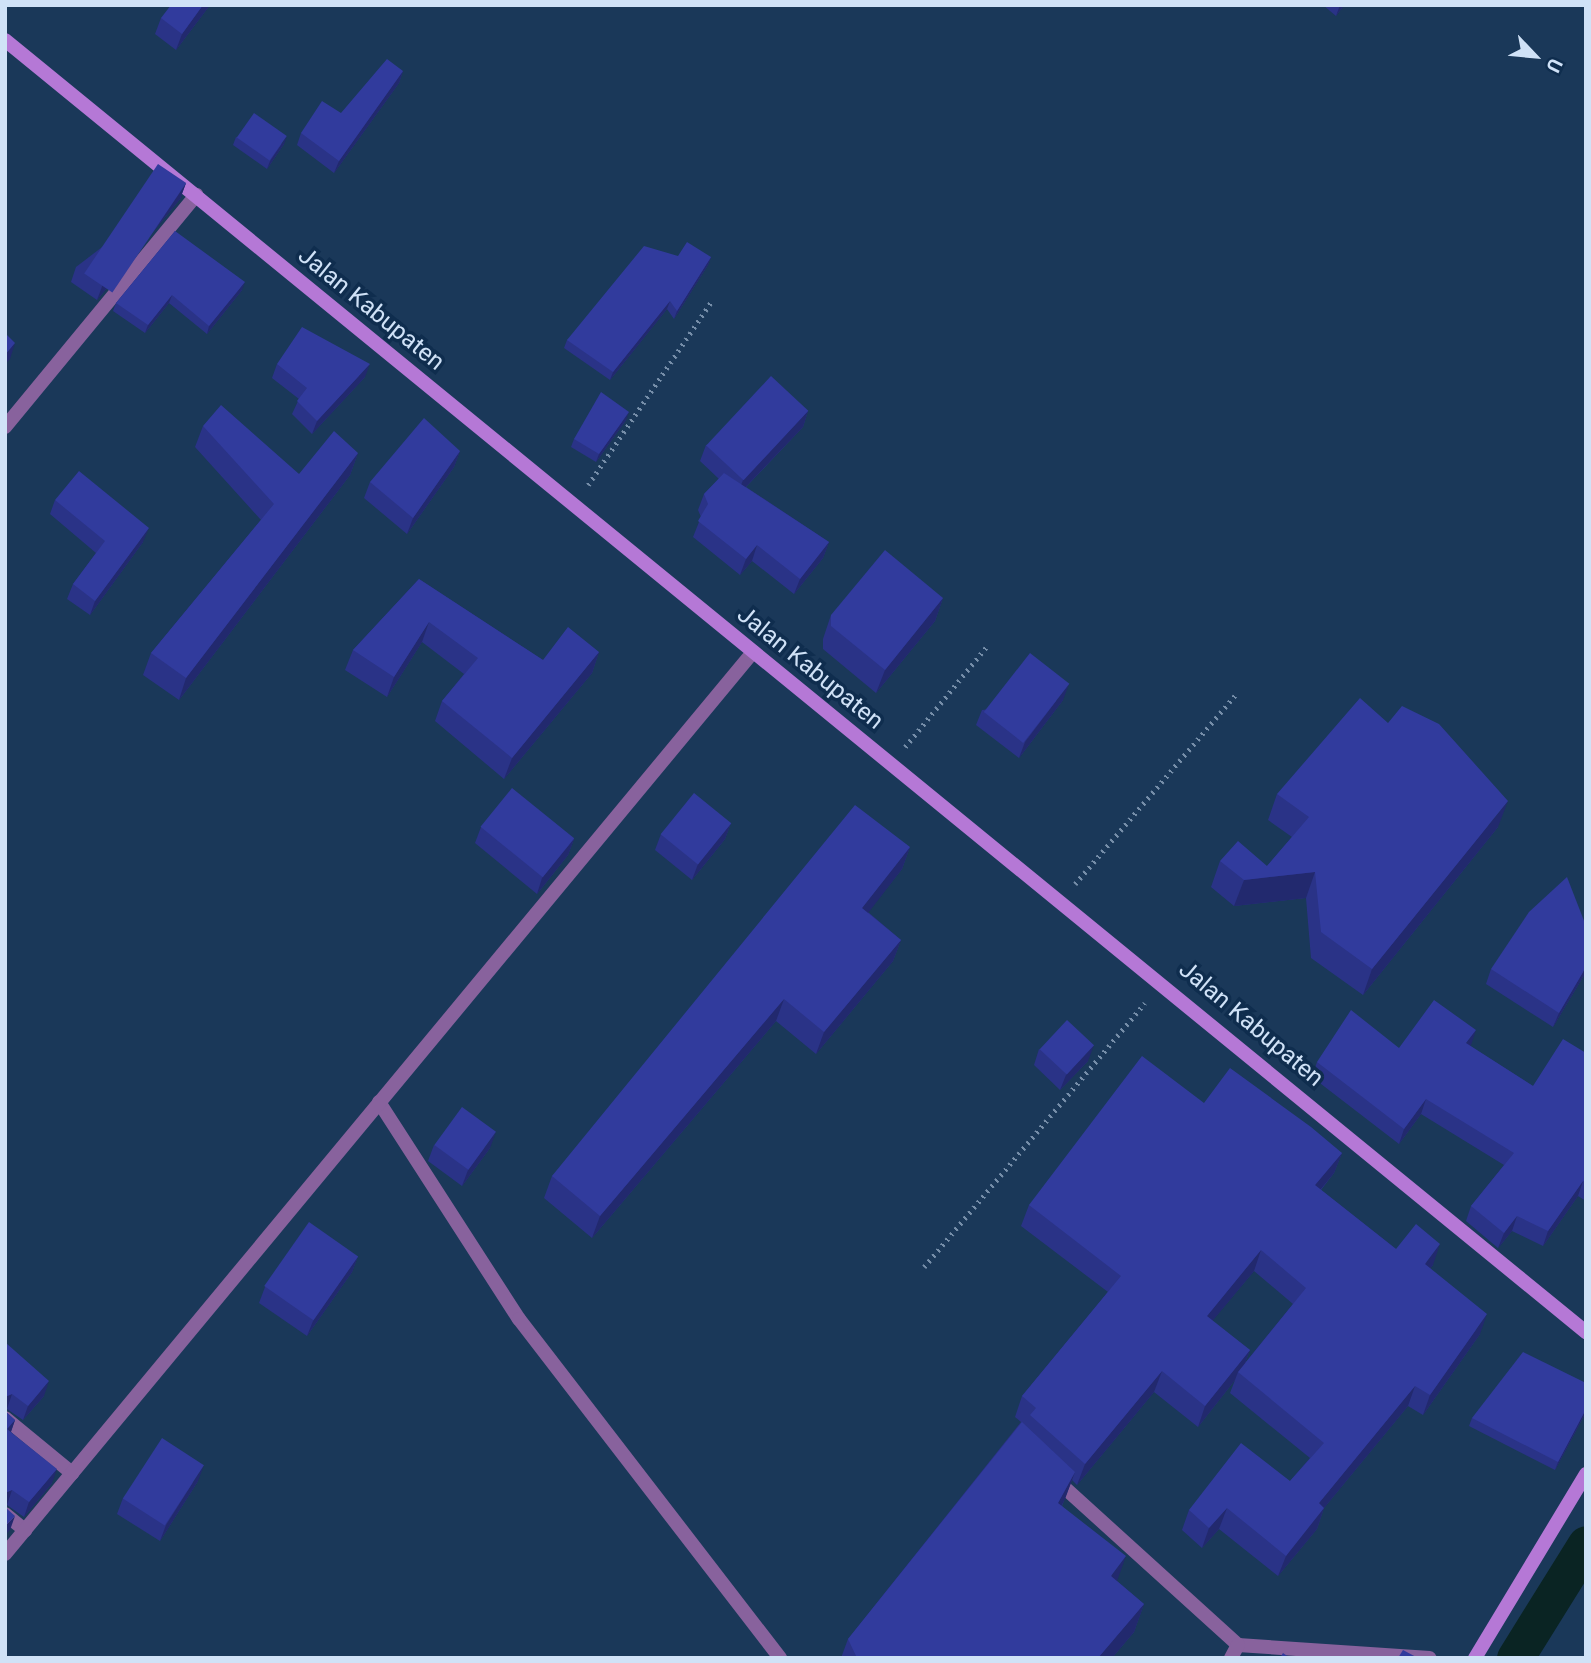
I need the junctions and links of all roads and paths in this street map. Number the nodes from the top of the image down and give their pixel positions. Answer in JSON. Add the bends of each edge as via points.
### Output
{"nodes":[{"id":1,"x":5,"y":40,"type":"edge"},
{"id":2,"x":196,"y":195,"type":"junction"},
{"id":3,"x":711,"y":302,"type":"dead end"},
{"id":4,"x":5,"y":427,"type":"edge"},
{"id":5,"x":574,"y":505,"type":"junction"},
{"id":6,"x":987,"y":646,"type":"dead end"},
{"id":7,"x":753,"y":652,"type":"junction"},
{"id":8,"x":1236,"y":694,"type":"dead end"},
{"id":9,"x":892,"y":764,"type":"junction"},
{"id":10,"x":1061,"y":900,"type":"junction"},
{"id":11,"x":1164,"y":981,"type":"junction"},
{"id":12,"x":379,"y":1102,"type":"junction"},
{"id":13,"x":924,"y":1267,"type":"dead end"},
{"id":14,"x":1586,"y":1332,"type":"edge"},
{"id":15,"x":5,"y":1418,"type":"edge"},
{"id":16,"x":1039,"y":1463,"type":"edge"},
{"id":17,"x":72,"y":1473,"type":"junction"},
{"id":18,"x":1586,"y":1474,"type":"edge"},
{"id":19,"x":5,"y":1514,"type":"edge"},
{"id":20,"x":25,"y":1530,"type":"junction"},
{"id":21,"x":5,"y":1554,"type":"edge"},
{"id":22,"x":1235,"y":1652,"type":"edge"},
{"id":23,"x":1385,"y":1656,"type":"edge"},
{"id":24,"x":780,"y":1658,"type":"edge"},
{"id":25,"x":1430,"y":1658,"type":"edge"},
{"id":26,"x":1475,"y":1658,"type":"edge"}],
"edges":[{"from":1,"to":2,"type":"main road","name":"Jalan Kabupaten"},
{"from":2,"to":4,"type":"street"},
{"from":2,"to":5,"type":"main road","name":"Jalan Kabupaten"},
{"from":3,"to":5,"type":"path"},
{"from":5,"to":7,"type":"main road","name":"Jalan Kabupaten"},
{"from":6,"to":9,"type":"path"},
{"from":7,"to":9,"type":"main road","name":"Jalan Kabupaten"},
{"from":7,"to":12,"type":"street"},
{"from":8,"to":10,"type":"path"},
{"from":9,"to":10,"type":"main road","name":"Jalan Kabupaten"},
{"from":10,"to":11,"type":"main road","name":"Jalan Kabupaten"},
{"from":11,"to":13,"type":"path"},
{"from":11,"to":14,"type":"main road","name":"Jalan Kabupaten"},
{"from":12,"to":17,"type":"street"},
{"from":12,"to":24,"type":"street","via":[[519,1319]]},
{"from":15,"to":17,"type":"street"},
{"from":16,"to":22,"type":"street"},
{"from":17,"to":20,"type":"street"},
{"from":18,"to":26,"type":"main road"},
{"from":19,"to":20,"type":"street"},
{"from":20,"to":21,"type":"street"},
{"from":22,"to":23,"type":"street"},
{"from":23,"to":25,"type":"street"}]}
